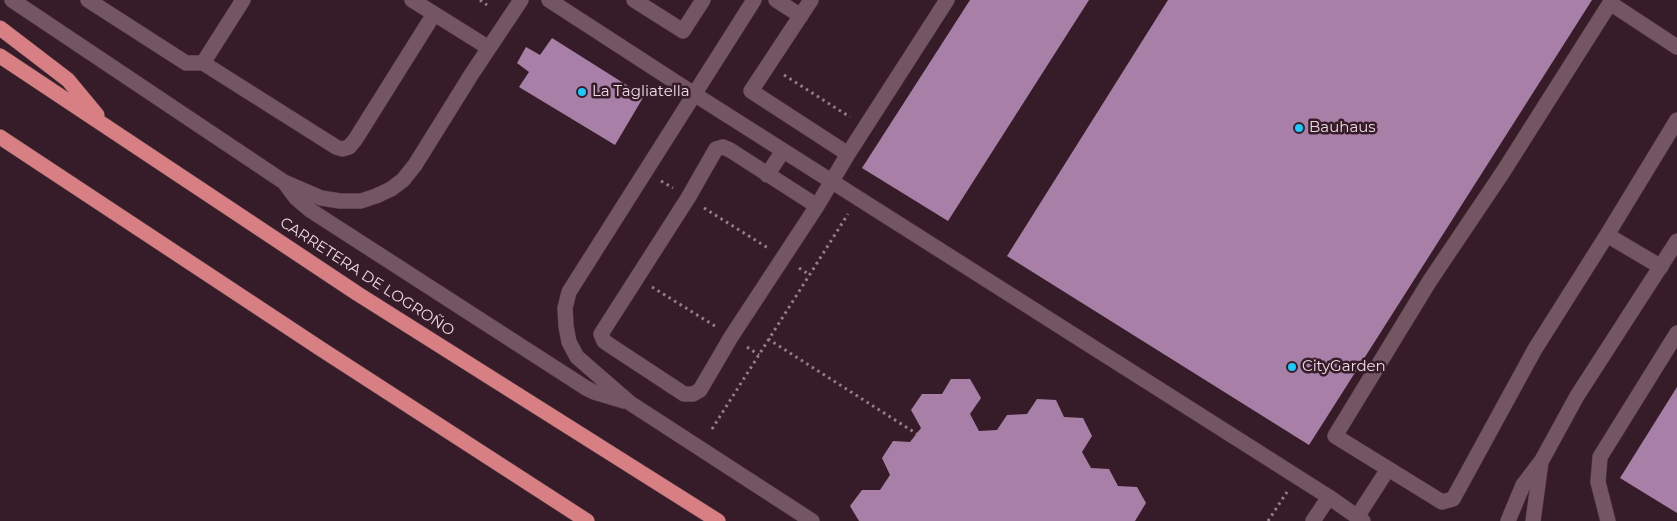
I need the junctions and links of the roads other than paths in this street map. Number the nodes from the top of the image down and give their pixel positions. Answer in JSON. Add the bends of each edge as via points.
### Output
{"nodes":[{"id":1,"x":12,"y":0,"type":"edge"},
{"id":2,"x":88,"y":0,"type":"edge"},
{"id":3,"x":243,"y":0,"type":"edge"},
{"id":4,"x":412,"y":0,"type":"edge"},
{"id":5,"x":521,"y":0,"type":"edge"},
{"id":6,"x":549,"y":0,"type":"edge"},
{"id":7,"x":634,"y":0,"type":"edge"},
{"id":8,"x":703,"y":0,"type":"edge"},
{"id":9,"x":754,"y":0,"type":"edge"},
{"id":10,"x":776,"y":0,"type":"edge"},
{"id":11,"x":811,"y":0,"type":"edge"},
{"id":12,"x":947,"y":0,"type":"edge"},
{"id":13,"x":1611,"y":2,"type":"edge"},
{"id":14,"x":434,"y":14,"type":"junction"},
{"id":15,"x":801,"y":16,"type":"junction"},
{"id":16,"x":0,"y":28,"type":"edge"},
{"id":17,"x":1677,"y":47,"type":"edge"},
{"id":18,"x":489,"y":48,"type":"junction"},
{"id":19,"x":0,"y":56,"type":"edge"},
{"id":20,"x":203,"y":63,"type":"junction"},
{"id":21,"x":694,"y":94,"type":"junction"},
{"id":22,"x":1677,"y":120,"type":"edge"},
{"id":23,"x":108,"y":128,"type":"junction"},
{"id":24,"x":0,"y":137,"type":"edge"},
{"id":25,"x":783,"y":151,"type":"junction"},
{"id":26,"x":848,"y":154,"type":"junction"},
{"id":27,"x":767,"y":175,"type":"junction"},
{"id":28,"x":284,"y":182,"type":"junction"},
{"id":29,"x":831,"y":182,"type":"junction"},
{"id":30,"x":816,"y":206,"type":"junction"},
{"id":31,"x":1607,"y":235,"type":"junction"},
{"id":32,"x":1677,"y":241,"type":"edge"},
{"id":33,"x":1661,"y":268,"type":"junction"},
{"id":34,"x":1677,"y":333,"type":"edge"},
{"id":35,"x":630,"y":403,"type":"junction"},
{"id":36,"x":1542,"y":460,"type":"junction"},
{"id":37,"x":1388,"y":469,"type":"junction"},
{"id":38,"x":1329,"y":497,"type":"junction"},
{"id":39,"x":1360,"y":519,"type":"edge"},
{"id":40,"x":587,"y":521,"type":"edge"},
{"id":41,"x":718,"y":521,"type":"edge"},
{"id":42,"x":812,"y":521,"type":"edge"},
{"id":43,"x":1313,"y":521,"type":"edge"},
{"id":44,"x":1508,"y":521,"type":"edge"},
{"id":45,"x":1533,"y":521,"type":"edge"},
{"id":46,"x":1608,"y":521,"type":"edge"}],
"edges":[{"from":1,"to":28,"type":"street"},
{"from":2,"to":20,"type":"street","via":[[186,64]]},
{"from":3,"to":20,"type":"street"},
{"from":4,"to":14,"type":"street"},
{"from":5,"to":18,"type":"street"},
{"from":6,"to":21,"type":"street"},
{"from":7,"to":8,"type":"street","via":[[683,31]]},
{"from":9,"to":21,"type":"street"},
{"from":10,"to":15,"type":"street"},
{"from":11,"to":15,"type":"street"},
{"from":12,"to":26,"type":"street"},
{"from":13,"to":17,"type":"street"},
{"from":13,"to":37,"type":"street","via":[[1429,282],[1335,436]]},
{"from":14,"to":18,"type":"street"},
{"from":14,"to":20,"type":"street","via":[[355,140],[342,149]]},
{"from":15,"to":26,"type":"street","via":[[752,91]]},
{"from":16,"to":23,"type":"highway","via":[[68,80]]},
{"from":18,"to":28,"type":"street","via":[[415,165],[392,189],[361,200],[340,201],[321,198]]},
{"from":19,"to":23,"type":"highway","name":"CARRETERA DE LOGROÑO"},
{"from":21,"to":25,"type":"street"},
{"from":21,"to":35,"type":"street","via":[[577,278],[565,308],[569,342],[577,357]]},
{"from":22,"to":31,"type":"street"},
{"from":23,"to":41,"type":"highway","name":"CARRETERA DE LOGROÑO","via":[[358,294]]},
{"from":24,"to":40,"type":"highway"},
{"from":25,"to":27,"type":"street"},
{"from":25,"to":29,"type":"street"},
{"from":26,"to":29,"type":"street"},
{"from":27,"to":30,"type":"street"},
{"from":27,"to":30,"type":"street","via":[[730,150],[716,149],[601,334],[604,341],[684,394],[700,390]]},
{"from":28,"to":35,"type":"street","via":[[310,210],[586,388]]},
{"from":29,"to":30,"type":"street"},
{"from":29,"to":38,"type":"street"},
{"from":31,"to":33,"type":"street"},
{"from":31,"to":37,"type":"street","via":[[1535,348],[1453,499],[1442,502]]},
{"from":32,"to":33,"type":"street"},
{"from":33,"to":36,"type":"street","via":[[1577,396]]},
{"from":34,"to":46,"type":"street","via":[[1600,457],[1598,482]]},
{"from":35,"to":42,"type":"street"},
{"from":36,"to":44,"type":"street","via":[[1523,485]]},
{"from":36,"to":45,"type":"street"},
{"from":37,"to":39,"type":"street"},
{"from":38,"to":39,"type":"street"},
{"from":38,"to":43,"type":"street"}]}
